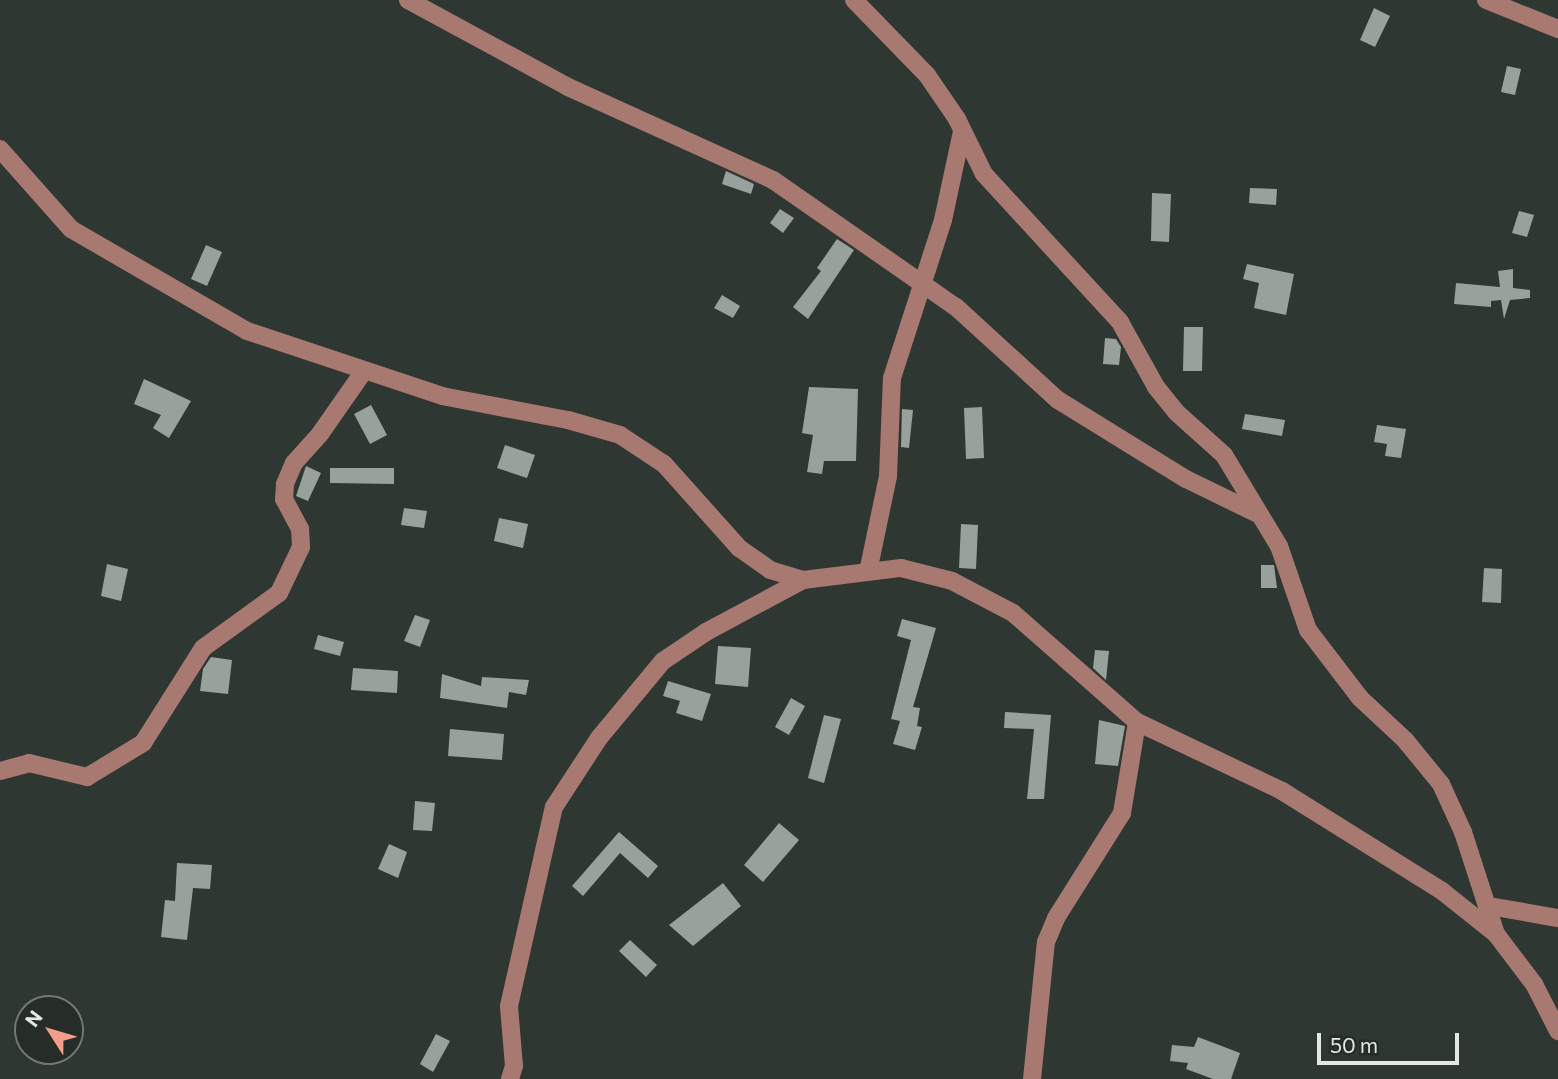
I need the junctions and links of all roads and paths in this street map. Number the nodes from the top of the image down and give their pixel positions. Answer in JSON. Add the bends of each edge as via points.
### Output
{"nodes":[{"id":1,"x":408,"y":0,"type":"edge"},
{"id":2,"x":854,"y":0,"type":"edge"},
{"id":3,"x":1486,"y":0,"type":"edge"},
{"id":4,"x":1558,"y":29,"type":"edge"},
{"id":5,"x":962,"y":131,"type":"junction"},
{"id":6,"x":0,"y":149,"type":"edge"},
{"id":7,"x":921,"y":285,"type":"junction"},
{"id":8,"x":364,"y":371,"type":"junction"},
{"id":9,"x":1263,"y":516,"type":"junction"},
{"id":10,"x":867,"y":572,"type":"junction"},
{"id":11,"x":803,"y":580,"type":"junction"},
{"id":12,"x":1137,"y":722,"type":"junction"},
{"id":13,"x":0,"y":771,"type":"edge"},
{"id":14,"x":1489,"y":906,"type":"junction"},
{"id":15,"x":1558,"y":918,"type":"edge"},
{"id":16,"x":1496,"y":933,"type":"junction"},
{"id":17,"x":1558,"y":1031,"type":"edge"},
{"id":18,"x":510,"y":1079,"type":"edge"},
{"id":19,"x":1032,"y":1079,"type":"edge"}],
"edges":[{"from":1,"to":7,"type":"street","via":[[568,87],[773,180]]},
{"from":2,"to":5,"type":"street","via":[[912,56]]},
{"from":3,"to":4,"type":"street"},
{"from":5,"to":7,"type":"street","via":[[943,220]]},
{"from":5,"to":9,"type":"street","via":[[984,174],[1120,322],[1156,387],[1176,412],[1224,455]]},
{"from":6,"to":8,"type":"street","via":[[71,229],[247,331]]},
{"from":7,"to":9,"type":"street","via":[[956,307],[1058,400],[1186,479]]},
{"from":7,"to":10,"type":"street","via":[[892,377],[888,476]]},
{"from":8,"to":11,"type":"street","via":[[442,396],[568,420],[620,435],[664,464],[738,548],[770,569]]},
{"from":8,"to":13,"type":"street","via":[[294,463],[285,484],[284,499],[300,529],[301,547],[279,593],[203,648],[143,743],[88,777],[29,763]]},
{"from":9,"to":14,"type":"street","via":[[1279,546],[1308,630],[1360,698],[1405,740],[1441,784]]},
{"from":10,"to":11,"type":"street"},
{"from":10,"to":12,"type":"street","via":[[901,568],[952,581],[1013,613]]},
{"from":11,"to":18,"type":"street","via":[[706,632],[663,662],[599,738],[554,807],[509,1006],[514,1066]]},
{"from":12,"to":16,"type":"street","via":[[1282,791],[1406,867]]},
{"from":12,"to":19,"type":"street","via":[[1122,813],[1056,918],[1046,942]]},
{"from":14,"to":15,"type":"street"},
{"from":14,"to":16,"type":"street"},
{"from":16,"to":17,"type":"street","via":[[1534,984]]}]}
